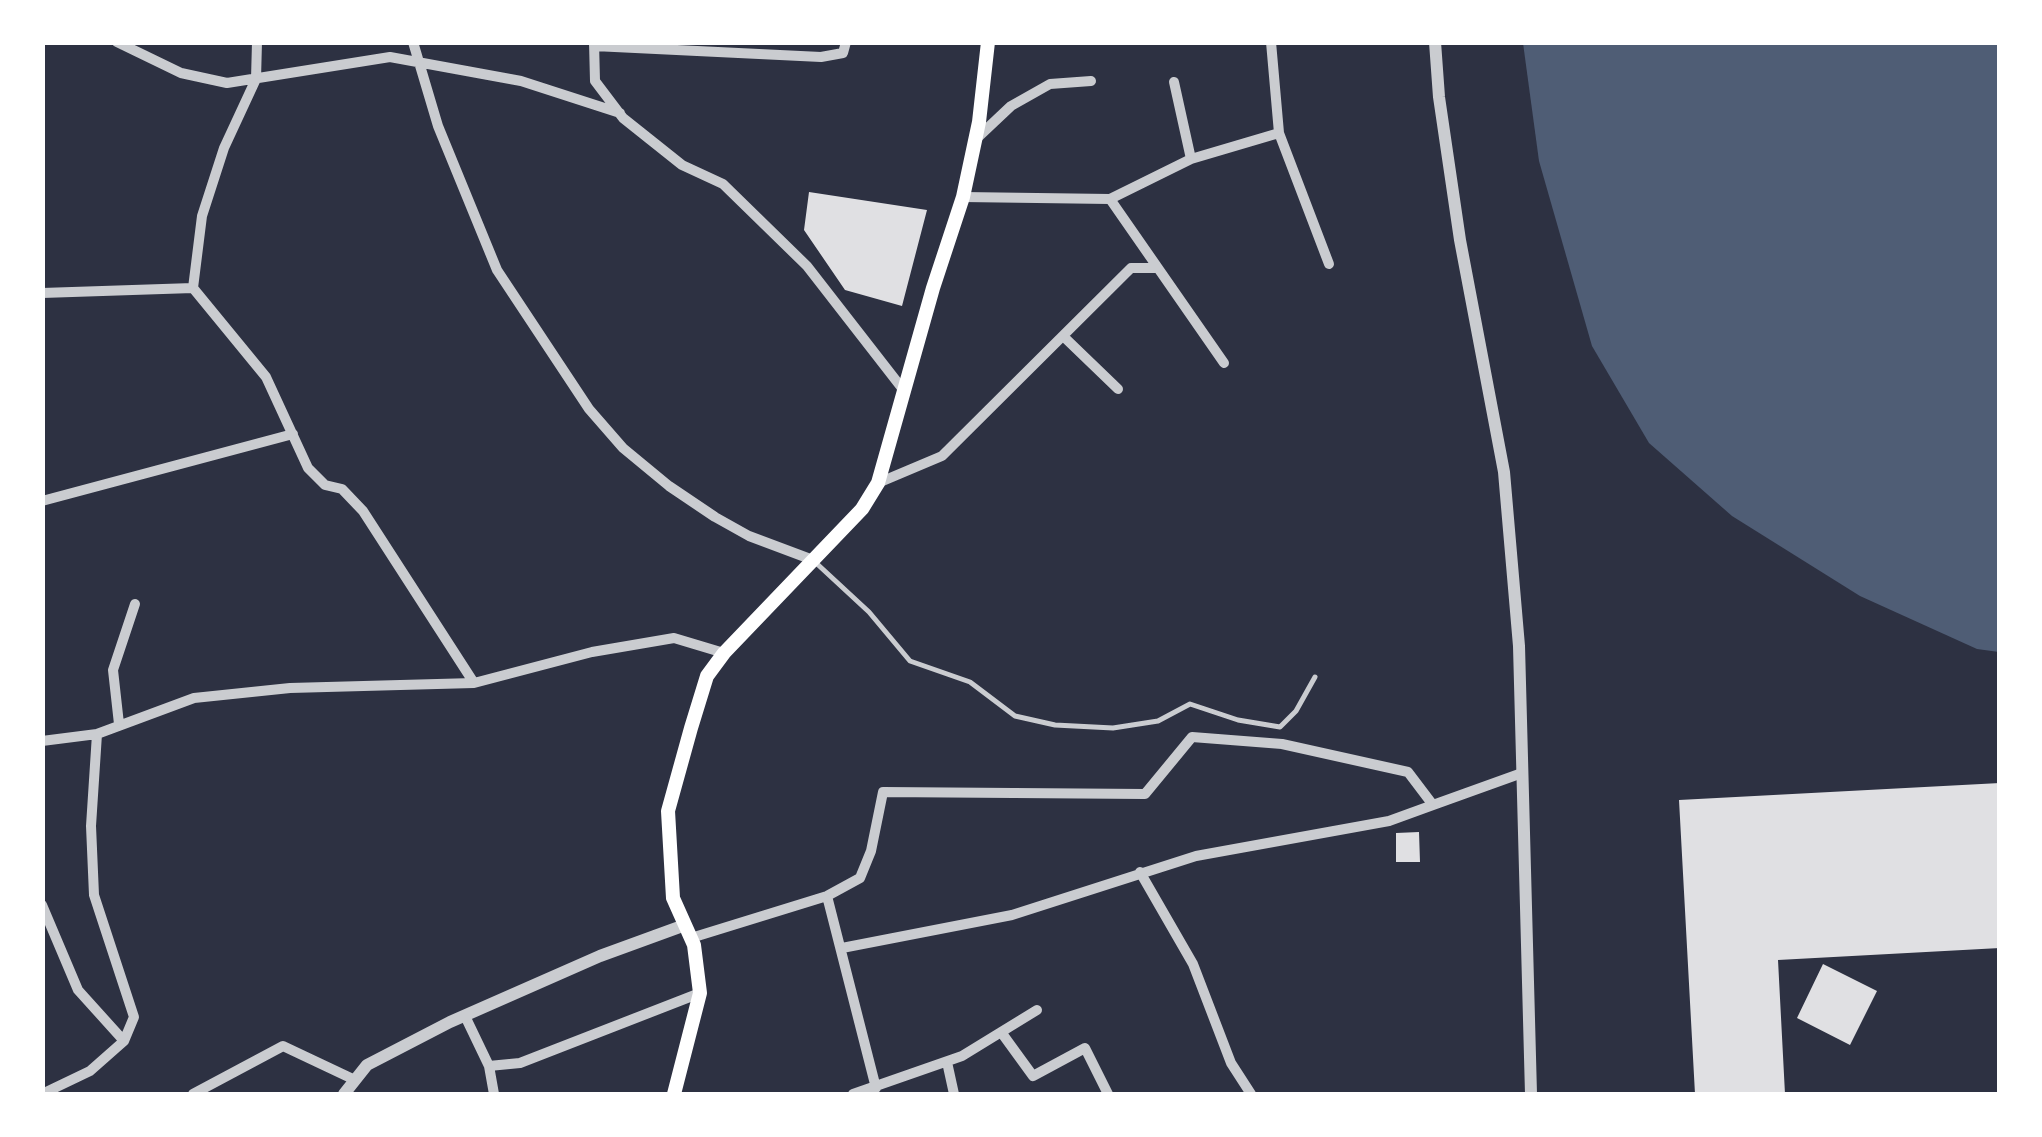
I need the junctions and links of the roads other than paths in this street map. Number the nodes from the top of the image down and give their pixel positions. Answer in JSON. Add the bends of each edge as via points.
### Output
{"nodes":[{"id":1,"x":117,"y":42,"type":"edge"},
{"id":2,"x":257,"y":42,"type":"edge"},
{"id":3,"x":413,"y":42,"type":"edge"},
{"id":4,"x":846,"y":42,"type":"edge"},
{"id":5,"x":988,"y":42,"type":"edge"},
{"id":6,"x":1271,"y":42,"type":"edge"},
{"id":7,"x":1434,"y":42,"type":"edge"},
{"id":8,"x":594,"y":44,"type":"edge"},
{"id":9,"x":418,"y":62,"type":"junction"},
{"id":10,"x":256,"y":79,"type":"junction"},
{"id":11,"x":1091,"y":81,"type":"dead end"},
{"id":12,"x":1174,"y":82,"type":"dead end"},
{"id":13,"x":620,"y":113,"type":"junction"},
{"id":14,"x":1278,"y":133,"type":"junction"},
{"id":15,"x":975,"y":140,"type":"junction"},
{"id":16,"x":1191,"y":158,"type":"junction"},
{"id":17,"x":962,"y":197,"type":"junction"},
{"id":18,"x":1110,"y":200,"type":"junction"},
{"id":19,"x":1330,"y":264,"type":"dead end"},
{"id":20,"x":1156,"y":268,"type":"junction"},
{"id":21,"x":192,"y":288,"type":"junction"},
{"id":22,"x":42,"y":293,"type":"edge"},
{"id":23,"x":1063,"y":336,"type":"junction"},
{"id":24,"x":1224,"y":363,"type":"dead end"},
{"id":25,"x":1118,"y":389,"type":"dead end"},
{"id":26,"x":905,"y":392,"type":"junction"},
{"id":27,"x":293,"y":434,"type":"junction"},
{"id":28,"x":878,"y":483,"type":"junction"},
{"id":29,"x":42,"y":500,"type":"edge"},
{"id":30,"x":813,"y":560,"type":"junction"},
{"id":31,"x":135,"y":604,"type":"dead end"},
{"id":32,"x":724,"y":653,"type":"junction"},
{"id":33,"x":1315,"y":677,"type":"dead end"},
{"id":34,"x":474,"y":683,"type":"junction"},
{"id":35,"x":119,"y":724,"type":"junction"},
{"id":36,"x":98,"y":734,"type":"junction"},
{"id":37,"x":42,"y":741,"type":"edge"},
{"id":38,"x":1522,"y":772,"type":"junction"},
{"id":39,"x":1433,"y":805,"type":"junction"},
{"id":40,"x":1140,"y":872,"type":"junction"},
{"id":41,"x":827,"y":896,"type":"junction"},
{"id":42,"x":42,"y":905,"type":"edge"},
{"id":43,"x":688,"y":932,"type":"junction"},
{"id":44,"x":842,"y":948,"type":"junction"},
{"id":45,"x":700,"y":992,"type":"junction"},
{"id":46,"x":1037,"y":1010,"type":"dead end"},
{"id":47,"x":464,"y":1016,"type":"junction"},
{"id":48,"x":1001,"y":1032,"type":"junction"},
{"id":49,"x":124,"y":1042,"type":"junction"},
{"id":50,"x":947,"y":1062,"type":"junction"},
{"id":51,"x":489,"y":1066,"type":"junction"},
{"id":52,"x":356,"y":1080,"type":"junction"},
{"id":53,"x":876,"y":1088,"type":"junction"},
{"id":54,"x":42,"y":1094,"type":"edge"},
{"id":55,"x":193,"y":1094,"type":"edge"},
{"id":56,"x":344,"y":1094,"type":"edge"},
{"id":57,"x":494,"y":1094,"type":"edge"},
{"id":58,"x":674,"y":1094,"type":"edge"},
{"id":59,"x":853,"y":1094,"type":"edge"},
{"id":60,"x":954,"y":1094,"type":"edge"},
{"id":61,"x":1108,"y":1094,"type":"edge"},
{"id":62,"x":1252,"y":1094,"type":"edge"},
{"id":63,"x":1531,"y":1094,"type":"edge"}],
"edges":[{"from":1,"to":10,"type":"street","via":[[181,73],[227,83]]},
{"from":2,"to":10,"type":"street"},
{"from":3,"to":9,"type":"street"},
{"from":4,"to":8,"type":"street","via":[[843,53],[820,58]]},
{"from":5,"to":15,"type":"main road"},
{"from":6,"to":14,"type":"street"},
{"from":7,"to":38,"type":"street","via":[[1460,240],[1504,472]]},
{"from":8,"to":13,"type":"street","via":[[595,81]]},
{"from":9,"to":10,"type":"street","via":[[390,57]]},
{"from":9,"to":13,"type":"street","via":[[522,81]]},
{"from":9,"to":30,"type":"street","via":[[496,270],[588,409],[623,448],[715,518]]},
{"from":10,"to":21,"type":"street","via":[[202,216]]},
{"from":11,"to":15,"type":"street","via":[[1050,84],[1011,106]]},
{"from":12,"to":16,"type":"street"},
{"from":13,"to":26,"type":"street","via":[[682,165],[723,184],[807,266]]},
{"from":14,"to":16,"type":"street"},
{"from":14,"to":19,"type":"street"},
{"from":15,"to":17,"type":"main road"},
{"from":16,"to":18,"type":"street"},
{"from":17,"to":18,"type":"street"},
{"from":17,"to":26,"type":"main road"},
{"from":18,"to":20,"type":"street"},
{"from":20,"to":23,"type":"street","via":[[1131,268]]},
{"from":20,"to":24,"type":"street"},
{"from":21,"to":22,"type":"street"},
{"from":21,"to":27,"type":"street","via":[[266,377]]},
{"from":23,"to":25,"type":"street"},
{"from":23,"to":28,"type":"street","via":[[942,456]]},
{"from":26,"to":28,"type":"main road"},
{"from":27,"to":29,"type":"street"},
{"from":27,"to":34,"type":"street","via":[[308,468],[363,511]]},
{"from":28,"to":30,"type":"main road"},
{"from":30,"to":32,"type":"main road"},
{"from":30,"to":33,"type":"lane","via":[[910,661],[970,682],[1015,716],[1113,728],[1158,720],[1190,704],[1280,726]]},
{"from":31,"to":35,"type":"street","via":[[112,670]]},
{"from":32,"to":34,"type":"street","via":[[674,638]]},
{"from":32,"to":43,"type":"main road","via":[[706,676],[668,811],[674,898]]},
{"from":34,"to":35,"type":"street","via":[[194,698]]},
{"from":35,"to":36,"type":"street"},
{"from":36,"to":37,"type":"street"},
{"from":36,"to":49,"type":"street","via":[[94,895],[134,1017]]},
{"from":38,"to":39,"type":"street"},
{"from":38,"to":63,"type":"street"},
{"from":39,"to":40,"type":"street","via":[[1389,822]]},
{"from":39,"to":41,"type":"street","via":[[1408,772],[1282,744],[1192,737],[1146,794],[883,792],[860,878]]},
{"from":40,"to":44,"type":"street","via":[[1012,915]]},
{"from":40,"to":62,"type":"street","via":[[1193,964],[1231,1062]]},
{"from":41,"to":43,"type":"street"},
{"from":41,"to":44,"type":"street"},
{"from":42,"to":49,"type":"street","via":[[78,990]]},
{"from":43,"to":45,"type":"main road"},
{"from":43,"to":47,"type":"street","via":[[600,956]]},
{"from":44,"to":53,"type":"street"},
{"from":45,"to":51,"type":"street","via":[[520,1062]]},
{"from":45,"to":58,"type":"main road"},
{"from":46,"to":48,"type":"street"},
{"from":47,"to":51,"type":"street"},
{"from":47,"to":52,"type":"street","via":[[367,1065]]},
{"from":48,"to":50,"type":"street"},
{"from":48,"to":61,"type":"street","via":[[1033,1076],[1085,1048]]},
{"from":49,"to":54,"type":"street","via":[[90,1071]]},
{"from":50,"to":53,"type":"street"},
{"from":50,"to":60,"type":"street"},
{"from":51,"to":57,"type":"street"},
{"from":52,"to":55,"type":"street","via":[[282,1046]]},
{"from":52,"to":56,"type":"street"},
{"from":53,"to":59,"type":"street"}]}
